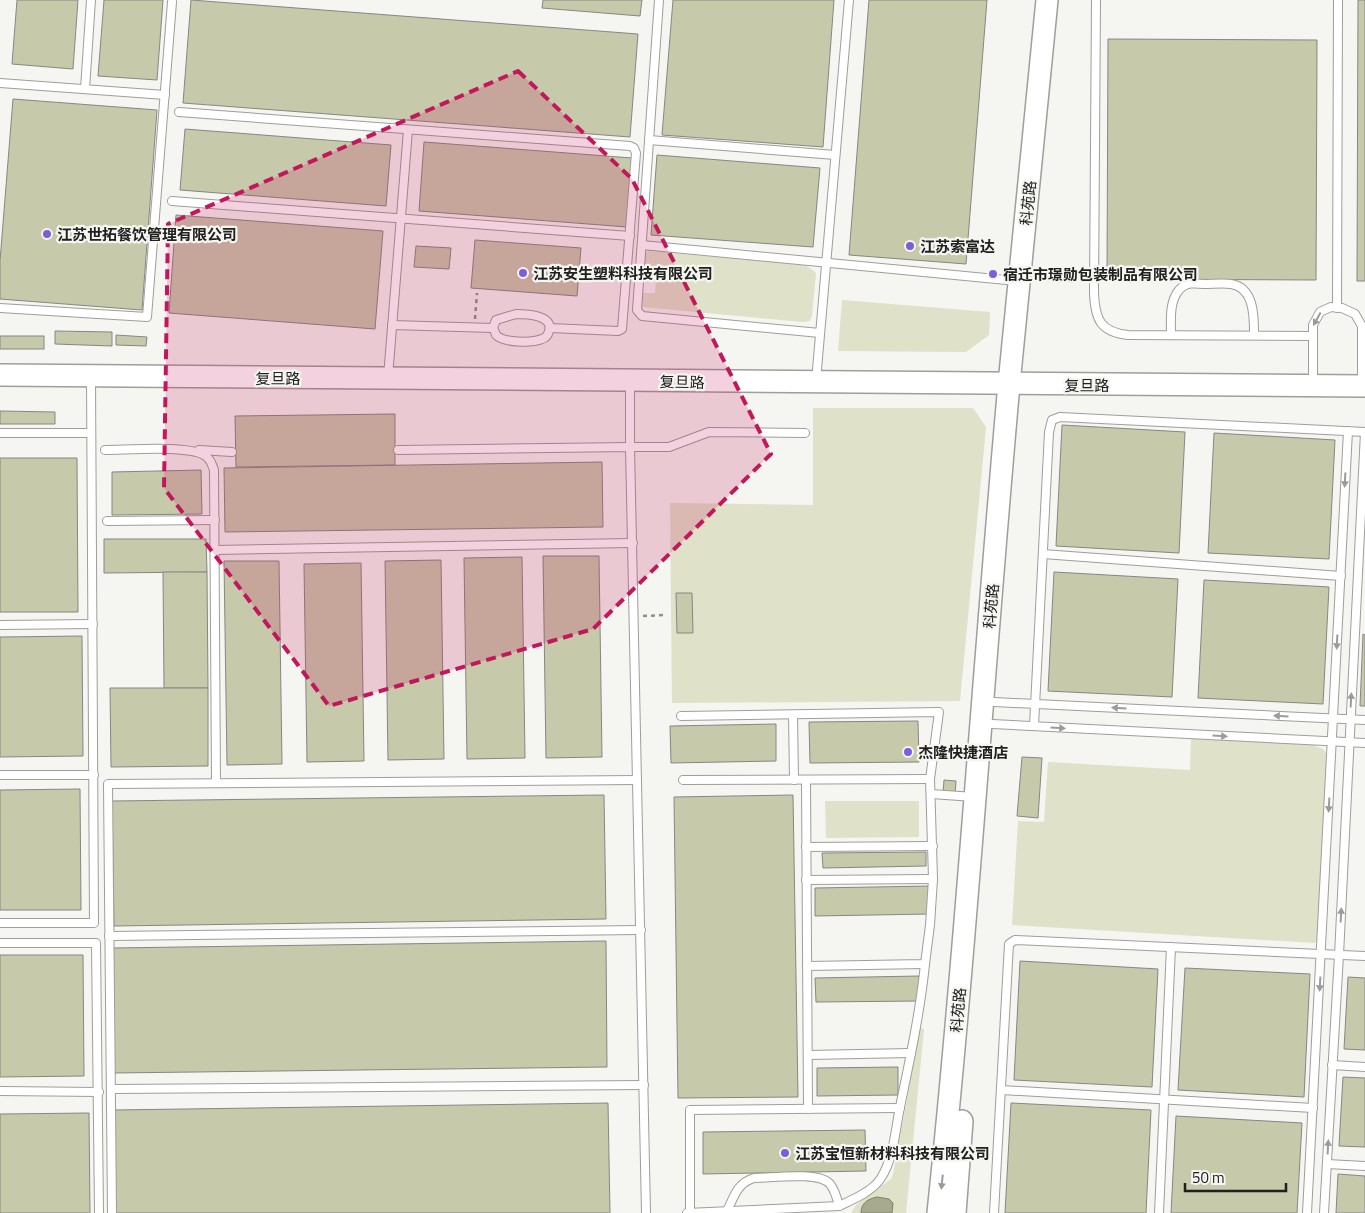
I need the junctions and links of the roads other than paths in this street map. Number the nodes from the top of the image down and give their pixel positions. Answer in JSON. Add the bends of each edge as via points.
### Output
{"nodes":[{"id":1,"x":91,"y":0,"type":"edge"},
{"id":2,"x":659,"y":0,"type":"edge"},
{"id":3,"x":849,"y":0,"type":"edge"},
{"id":4,"x":1047,"y":0,"type":"edge"},
{"id":5,"x":1057,"y":0,"type":"edge"},
{"id":6,"x":1096,"y":0,"type":"edge"},
{"id":7,"x":1338,"y":0,"type":"edge"},
{"id":8,"x":172,"y":2,"type":"dead end"},
{"id":9,"x":0,"y":83,"type":"edge"},
{"id":10,"x":85,"y":89,"type":"junction"},
{"id":11,"x":165,"y":95,"type":"junction"},
{"id":12,"x":179,"y":112,"type":"dead end"},
{"id":13,"x":408,"y":130,"type":"junction"},
{"id":14,"x":649,"y":140,"type":"junction"},
{"id":15,"x":835,"y":155,"type":"junction"},
{"id":16,"x":172,"y":201,"type":"dead end"},
{"id":17,"x":401,"y":218,"type":"junction"},
{"id":18,"x":630,"y":236,"type":"junction"},
{"id":19,"x":642,"y":245,"type":"junction"},
{"id":20,"x":826,"y":263,"type":"junction"},
{"id":21,"x":1024,"y":282,"type":"junction"},
{"id":22,"x":0,"y":308,"type":"edge"},
{"id":23,"x":1336,"y":308,"type":"junction"},
{"id":24,"x":392,"y":325,"type":"junction"},
{"id":25,"x":493,"y":328,"type":"junction"},
{"id":26,"x":550,"y":328,"type":"junction"},
{"id":27,"x":820,"y":334,"type":"junction"},
{"id":28,"x":1171,"y":335,"type":"junction"},
{"id":29,"x":1254,"y":336,"type":"junction"},
{"id":30,"x":1313,"y":336,"type":"junction"},
{"id":31,"x":1363,"y":338,"type":"edge"},
{"id":32,"x":0,"y":375,"type":"edge"},
{"id":33,"x":91,"y":376,"type":"junction"},
{"id":34,"x":388,"y":379,"type":"junction"},
{"id":35,"x":630,"y":381,"type":"junction"},
{"id":36,"x":816,"y":383,"type":"junction"},
{"id":37,"x":1014,"y":384,"type":"junction"},
{"id":38,"x":1313,"y":386,"type":"junction"},
{"id":39,"x":1364,"y":386,"type":"edge"},
{"id":40,"x":1348,"y":431,"type":"junction"},
{"id":41,"x":1365,"y":432,"type":"edge"},
{"id":42,"x":0,"y":433,"type":"edge"},
{"id":43,"x":91,"y":433,"type":"junction"},
{"id":44,"x":805,"y":433,"type":"dead end"},
{"id":45,"x":630,"y":447,"type":"junction"},
{"id":46,"x":192,"y":449,"type":"junction"},
{"id":47,"x":104,"y":450,"type":"dead end"},
{"id":48,"x":398,"y":450,"type":"dead end"},
{"id":49,"x":232,"y":452,"type":"dead end"},
{"id":50,"x":215,"y":520,"type":"junction"},
{"id":51,"x":107,"y":521,"type":"dead end"},
{"id":52,"x":633,"y":543,"type":"junction"},
{"id":53,"x":215,"y":550,"type":"junction"},
{"id":54,"x":1043,"y":554,"type":"junction"},
{"id":55,"x":1341,"y":576,"type":"junction"},
{"id":56,"x":93,"y":624,"type":"junction"},
{"id":57,"x":0,"y":625,"type":"edge"},
{"id":58,"x":994,"y":702,"type":"junction"},
{"id":59,"x":1035,"y":704,"type":"junction"},
{"id":60,"x":793,"y":715,"type":"junction"},
{"id":61,"x":681,"y":716,"type":"dead end"},
{"id":62,"x":1334,"y":719,"type":"junction"},
{"id":63,"x":1350,"y":720,"type":"junction"},
{"id":64,"x":1365,"y":720,"type":"edge"},
{"id":65,"x":992,"y":724,"type":"junction"},
{"id":66,"x":1034,"y":726,"type":"junction"},
{"id":67,"x":1333,"y":741,"type":"junction"},
{"id":68,"x":1349,"y":742,"type":"junction"},
{"id":69,"x":1365,"y":743,"type":"edge"},
{"id":70,"x":0,"y":775,"type":"edge"},
{"id":71,"x":94,"y":775,"type":"junction"},
{"id":72,"x":930,"y":779,"type":"junction"},
{"id":73,"x":637,"y":780,"type":"junction"},
{"id":74,"x":683,"y":780,"type":"dead end"},
{"id":75,"x":794,"y":780,"type":"junction"},
{"id":76,"x":806,"y":780,"type":"junction"},
{"id":77,"x":216,"y":783,"type":"junction"},
{"id":78,"x":931,"y":794,"type":"junction"},
{"id":79,"x":976,"y":797,"type":"junction"},
{"id":80,"x":933,"y":846,"type":"junction"},
{"id":81,"x":806,"y":847,"type":"junction"},
{"id":82,"x":933,"y":879,"type":"junction"},
{"id":83,"x":806,"y":880,"type":"junction"},
{"id":84,"x":0,"y":924,"type":"edge"},
{"id":85,"x":640,"y":930,"type":"junction"},
{"id":86,"x":109,"y":936,"type":"junction"},
{"id":87,"x":0,"y":943,"type":"edge"},
{"id":88,"x":1171,"y":948,"type":"junction"},
{"id":89,"x":1321,"y":955,"type":"junction"},
{"id":90,"x":1339,"y":955,"type":"junction"},
{"id":91,"x":1365,"y":956,"type":"edge"},
{"id":92,"x":925,"y":964,"type":"junction"},
{"id":93,"x":807,"y":966,"type":"junction"},
{"id":94,"x":911,"y":1053,"type":"junction"},
{"id":95,"x":808,"y":1054,"type":"junction"},
{"id":96,"x":1332,"y":1065,"type":"junction"},
{"id":97,"x":1365,"y":1067,"type":"edge"},
{"id":98,"x":644,"y":1085,"type":"junction"},
{"id":99,"x":111,"y":1089,"type":"junction"},
{"id":100,"x":1001,"y":1090,"type":"junction"},
{"id":101,"x":0,"y":1091,"type":"edge"},
{"id":102,"x":98,"y":1092,"type":"junction"},
{"id":103,"x":1164,"y":1100,"type":"junction"},
{"id":104,"x":900,"y":1108,"type":"junction"},
{"id":105,"x":1313,"y":1108,"type":"junction"},
{"id":106,"x":808,"y":1109,"type":"junction"},
{"id":107,"x":1327,"y":1164,"type":"junction"},
{"id":108,"x":1365,"y":1166,"type":"edge"},
{"id":109,"x":839,"y":1206,"type":"junction"},
{"id":110,"x":727,"y":1211,"type":"junction"},
{"id":111,"x":99,"y":1213,"type":"edge"},
{"id":112,"x":112,"y":1213,"type":"edge"},
{"id":113,"x":646,"y":1213,"type":"edge"},
{"id":114,"x":689,"y":1213,"type":"edge"},
{"id":115,"x":938,"y":1213,"type":"edge"},
{"id":116,"x":955,"y":1213,"type":"edge"},
{"id":117,"x":994,"y":1213,"type":"edge"},
{"id":118,"x":1159,"y":1213,"type":"edge"},
{"id":119,"x":1307,"y":1213,"type":"edge"},
{"id":120,"x":1324,"y":1213,"type":"edge"}],
"edges":[{"from":1,"to":10,"type":"lane"},
{"from":2,"to":14,"type":"lane"},
{"from":3,"to":15,"type":"lane"},
{"from":4,"to":21,"type":"street","name":"科苑路"},
{"from":5,"to":21,"type":"street","name":"科苑路"},
{"from":6,"to":28,"type":"lane","via":[[1095,309],[1099,321],[1118,334]]},
{"from":7,"to":23,"type":"lane"},
{"from":8,"to":11,"type":"lane"},
{"from":9,"to":10,"type":"lane"},
{"from":10,"to":11,"type":"lane"},
{"from":11,"to":22,"type":"lane","via":[[147,317]]},
{"from":12,"to":13,"type":"lane"},
{"from":13,"to":17,"type":"lane"},
{"from":13,"to":18,"type":"lane","via":[[630,146],[636,153]]},
{"from":14,"to":15,"type":"lane"},
{"from":14,"to":19,"type":"lane"},
{"from":15,"to":20,"type":"lane"},
{"from":16,"to":17,"type":"lane"},
{"from":17,"to":18,"type":"lane"},
{"from":17,"to":24,"type":"lane"},
{"from":18,"to":26,"type":"lane","via":[[622,329]]},
{"from":19,"to":20,"type":"lane"},
{"from":19,"to":27,"type":"lane","via":[[637,310],[642,316]]},
{"from":20,"to":21,"type":"lane"},
{"from":20,"to":27,"type":"lane"},
{"from":21,"to":37,"type":"street","name":"科苑路"},
{"from":23,"to":30,"type":"lane","one_way":true,"via":[[1320,312],[1313,325]]},
{"from":23,"to":31,"type":"lane","via":[[1355,314],[1362,326]]},
{"from":24,"to":25,"type":"lane"},
{"from":24,"to":34,"type":"lane"},
{"from":25,"to":26,"type":"lane","via":[[496,320],[527,314],[540,317],[548,322]]},
{"from":25,"to":26,"type":"lane","via":[[503,339],[519,342],[543,339]]},
{"from":27,"to":36,"type":"lane"},
{"from":28,"to":29,"type":"lane"},
{"from":28,"to":29,"type":"lane","via":[[1173,302],[1180,289],[1190,283],[1239,287],[1252,307]]},
{"from":29,"to":30,"type":"lane"},
{"from":30,"to":38,"type":"lane"},
{"from":31,"to":39,"type":"lane"},
{"from":32,"to":33,"type":"street","name":"复旦路"},
{"from":33,"to":34,"type":"street","name":"复旦路"},
{"from":33,"to":43,"type":"lane"},
{"from":34,"to":35,"type":"street","name":"复旦路"},
{"from":35,"to":36,"type":"street","name":"复旦路"},
{"from":35,"to":45,"type":"lane"},
{"from":36,"to":37,"type":"street","name":"复旦路"},
{"from":37,"to":38,"type":"street","name":"复旦路"},
{"from":37,"to":58,"type":"street","name":"科苑路","via":[[1011,472]]},
{"from":37,"to":79,"type":"street","name":"科苑路"},
{"from":38,"to":39,"type":"street","name":"复旦路"},
{"from":40,"to":41,"type":"lane"},
{"from":40,"to":54,"type":"lane","via":[[1060,417],[1052,420]]},
{"from":40,"to":55,"type":"lane","one_way":true},
{"from":63,"to":41,"type":"lane","one_way":true},
{"from":42,"to":43,"type":"lane"},
{"from":43,"to":56,"type":"lane"},
{"from":44,"to":45,"type":"lane","via":[[709,432],[669,447]]},
{"from":45,"to":48,"type":"lane"},
{"from":45,"to":52,"type":"lane"},
{"from":46,"to":47,"type":"lane"},
{"from":46,"to":49,"type":"lane"},
{"from":46,"to":50,"type":"lane","via":[[206,455],[212,462]]},
{"from":50,"to":51,"type":"lane"},
{"from":50,"to":53,"type":"lane"},
{"from":52,"to":53,"type":"lane"},
{"from":52,"to":73,"type":"lane"},
{"from":53,"to":77,"type":"lane"},
{"from":54,"to":55,"type":"lane"},
{"from":54,"to":59,"type":"lane"},
{"from":55,"to":62,"type":"lane","one_way":true},
{"from":56,"to":57,"type":"lane"},
{"from":56,"to":71,"type":"lane"},
{"from":58,"to":59,"type":"lane"},
{"from":58,"to":65,"type":"street","name":"科苑路"},
{"from":62,"to":59,"type":"lane","one_way":true},
{"from":59,"to":66,"type":"lane"},
{"from":60,"to":61,"type":"lane"},
{"from":60,"to":72,"type":"lane","via":[[939,712]]},
{"from":60,"to":75,"type":"lane"},
{"from":62,"to":63,"type":"lane"},
{"from":62,"to":67,"type":"lane"},
{"from":63,"to":64,"type":"lane"},
{"from":63,"to":68,"type":"lane"},
{"from":65,"to":66,"type":"lane"},
{"from":65,"to":116,"type":"street","name":"科苑路"},
{"from":66,"to":67,"type":"lane","one_way":true},
{"from":67,"to":68,"type":"lane"},
{"from":67,"to":89,"type":"lane","one_way":true},
{"from":68,"to":69,"type":"lane"},
{"from":90,"to":68,"type":"lane","one_way":true},
{"from":70,"to":71,"type":"lane"},
{"from":71,"to":84,"type":"lane","via":[[94,923]]},
{"from":72,"to":76,"type":"lane"},
{"from":72,"to":78,"type":"lane"},
{"from":73,"to":77,"type":"lane"},
{"from":73,"to":85,"type":"lane"},
{"from":74,"to":75,"type":"lane"},
{"from":75,"to":76,"type":"lane"},
{"from":76,"to":81,"type":"lane"},
{"from":77,"to":86,"type":"lane","via":[[108,784]]},
{"from":78,"to":79,"type":"lane"},
{"from":78,"to":80,"type":"lane"},
{"from":79,"to":115,"type":"street","name":"科苑路","one_way":true},
{"from":80,"to":81,"type":"lane"},
{"from":80,"to":82,"type":"lane"},
{"from":81,"to":83,"type":"lane"},
{"from":82,"to":83,"type":"lane"},
{"from":82,"to":92,"type":"lane"},
{"from":83,"to":93,"type":"lane"},
{"from":85,"to":86,"type":"lane"},
{"from":85,"to":98,"type":"lane"},
{"from":86,"to":99,"type":"lane"},
{"from":87,"to":102,"type":"lane","via":[[96,943]]},
{"from":88,"to":89,"type":"lane"},
{"from":88,"to":100,"type":"lane","via":[[1015,940],[1009,944]]},
{"from":88,"to":103,"type":"lane"},
{"from":89,"to":90,"type":"lane"},
{"from":89,"to":105,"type":"lane","one_way":true},
{"from":90,"to":91,"type":"lane"},
{"from":90,"to":96,"type":"lane"},
{"from":92,"to":93,"type":"lane"},
{"from":92,"to":94,"type":"lane"},
{"from":93,"to":95,"type":"lane"},
{"from":94,"to":95,"type":"lane"},
{"from":94,"to":104,"type":"lane"},
{"from":95,"to":106,"type":"lane"},
{"from":96,"to":97,"type":"lane"},
{"from":107,"to":96,"type":"lane","one_way":true},
{"from":98,"to":99,"type":"lane"},
{"from":98,"to":113,"type":"lane"},
{"from":99,"to":112,"type":"lane"},
{"from":100,"to":103,"type":"lane"},
{"from":100,"to":117,"type":"lane"},
{"from":101,"to":102,"type":"lane"},
{"from":102,"to":111,"type":"lane"},
{"from":103,"to":105,"type":"lane"},
{"from":103,"to":118,"type":"lane"},
{"from":104,"to":106,"type":"lane"},
{"from":104,"to":109,"type":"lane","via":[[889,1160],[880,1180],[859,1197]]},
{"from":105,"to":119,"type":"lane"},
{"from":106,"to":114,"type":"lane","via":[[690,1110]]},
{"from":107,"to":108,"type":"lane"},
{"from":107,"to":120,"type":"lane"},
{"from":109,"to":110,"type":"lane"},
{"from":109,"to":110,"type":"lane","via":[[830,1183],[818,1178],[754,1178],[740,1186]]},
{"from":110,"to":114,"type":"lane"}]}
